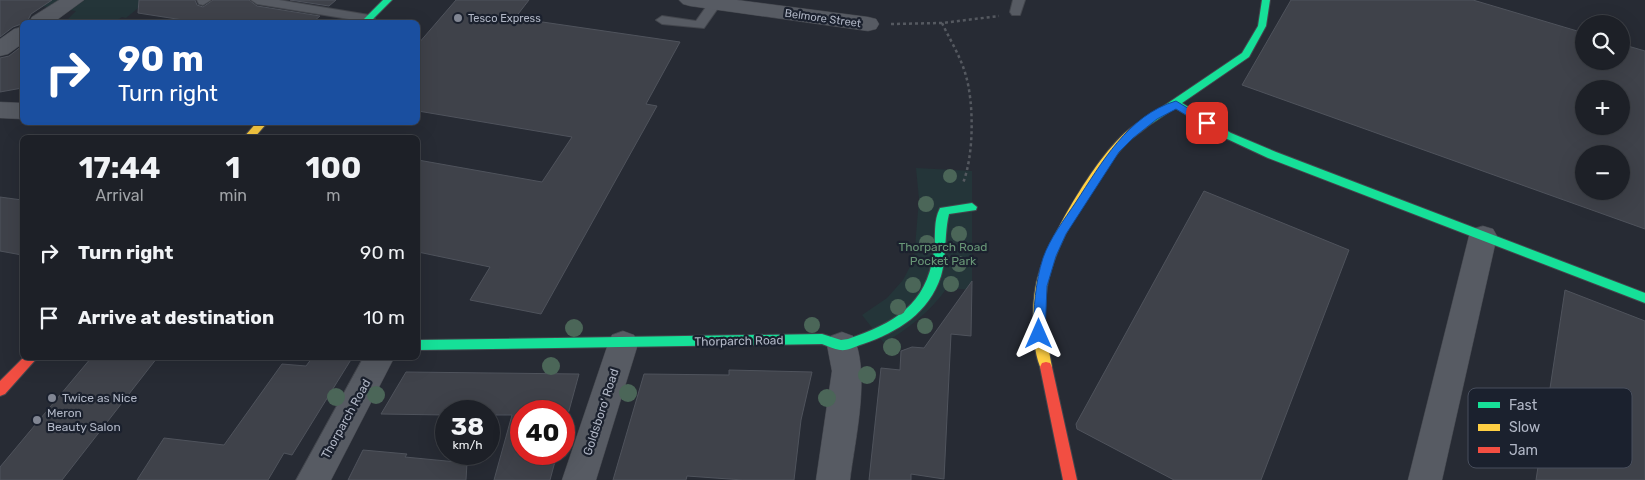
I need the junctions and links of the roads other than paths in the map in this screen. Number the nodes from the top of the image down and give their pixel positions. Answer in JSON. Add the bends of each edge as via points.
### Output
{"nodes":[{"id":1,"x":73,"y":0,"type":"edge"},
{"id":2,"x":256,"y":0,"type":"edge"},
{"id":3,"x":388,"y":0,"type":"edge"},
{"id":4,"x":690,"y":0,"type":"edge"},
{"id":5,"x":1266,"y":0,"type":"edge"},
{"id":6,"x":716,"y":2,"type":"edge"},
{"id":7,"x":752,"y":4,"type":"edge"},
{"id":8,"x":43,"y":20,"type":"edge"},
{"id":9,"x":362,"y":20,"type":"edge"},
{"id":10,"x":368,"y":20,"type":"edge"},
{"id":11,"x":662,"y":20,"type":"dead end"},
{"id":12,"x":868,"y":24,"type":"road end"},
{"id":13,"x":20,"y":35,"type":"edge"},
{"id":14,"x":0,"y":49,"type":"edge"},
{"id":15,"x":1176,"y":104,"type":"junction"},
{"id":16,"x":260,"y":125,"type":"edge"},
{"id":17,"x":251,"y":135,"type":"edge"},
{"id":18,"x":972,"y":206,"type":"dead end"},
{"id":19,"x":1483,"y":236,"type":"junction"},
{"id":20,"x":1645,"y":298,"type":"edge"},
{"id":21,"x":623,"y":344,"type":"junction"},
{"id":22,"x":420,"y":345,"type":"edge"},
{"id":23,"x":842,"y":345,"type":"junction"},
{"id":24,"x":29,"y":360,"type":"edge"},
{"id":25,"x":378,"y":360,"type":"edge"},
{"id":26,"x":0,"y":390,"type":"edge"},
{"id":27,"x":312,"y":480,"type":"edge"},
{"id":28,"x":579,"y":480,"type":"edge"},
{"id":29,"x":832,"y":480,"type":"edge"},
{"id":30,"x":1070,"y":480,"type":"edge"},
{"id":31,"x":1425,"y":480,"type":"edge"}],
"edges":[{"from":1,"to":8,"type":"street"},
{"from":2,"to":9,"type":"lane"},
{"from":3,"to":10,"type":"street"},
{"from":4,"to":6,"type":"street","name":"Belmore Street"},
{"from":5,"to":15,"type":"street","via":[[1262,26],[1246,55]]},
{"from":6,"to":7,"type":"street","name":"Belmore Street"},
{"from":6,"to":11,"type":"lane","via":[[699,25]]},
{"from":7,"to":12,"type":"street","name":"Belmore Street"},
{"from":13,"to":14,"type":"street"},
{"from":15,"to":19,"type":"street","via":[[1244,142]]},
{"from":15,"to":30,"type":"street","via":[[1147,121],[1116,150],[1062,232],[1046,267],[1040,294],[1039,334]]},
{"from":16,"to":17,"type":"street"},
{"from":18,"to":23,"type":"street","via":[[944,211],[939,268],[915,313],[890,329]]},
{"from":19,"to":20,"type":"street"},
{"from":19,"to":31,"type":"street"},
{"from":21,"to":22,"type":"street","name":"Thorparch Road"},
{"from":21,"to":23,"type":"street","name":"Thorparch Road","via":[[822,339]]},
{"from":21,"to":28,"type":"street","name":"Goldsboro' Road"},
{"from":23,"to":29,"type":"street","via":[[847,371]]},
{"from":24,"to":26,"type":"street"},
{"from":25,"to":27,"type":"street","name":"Thorparch Road"}]}
